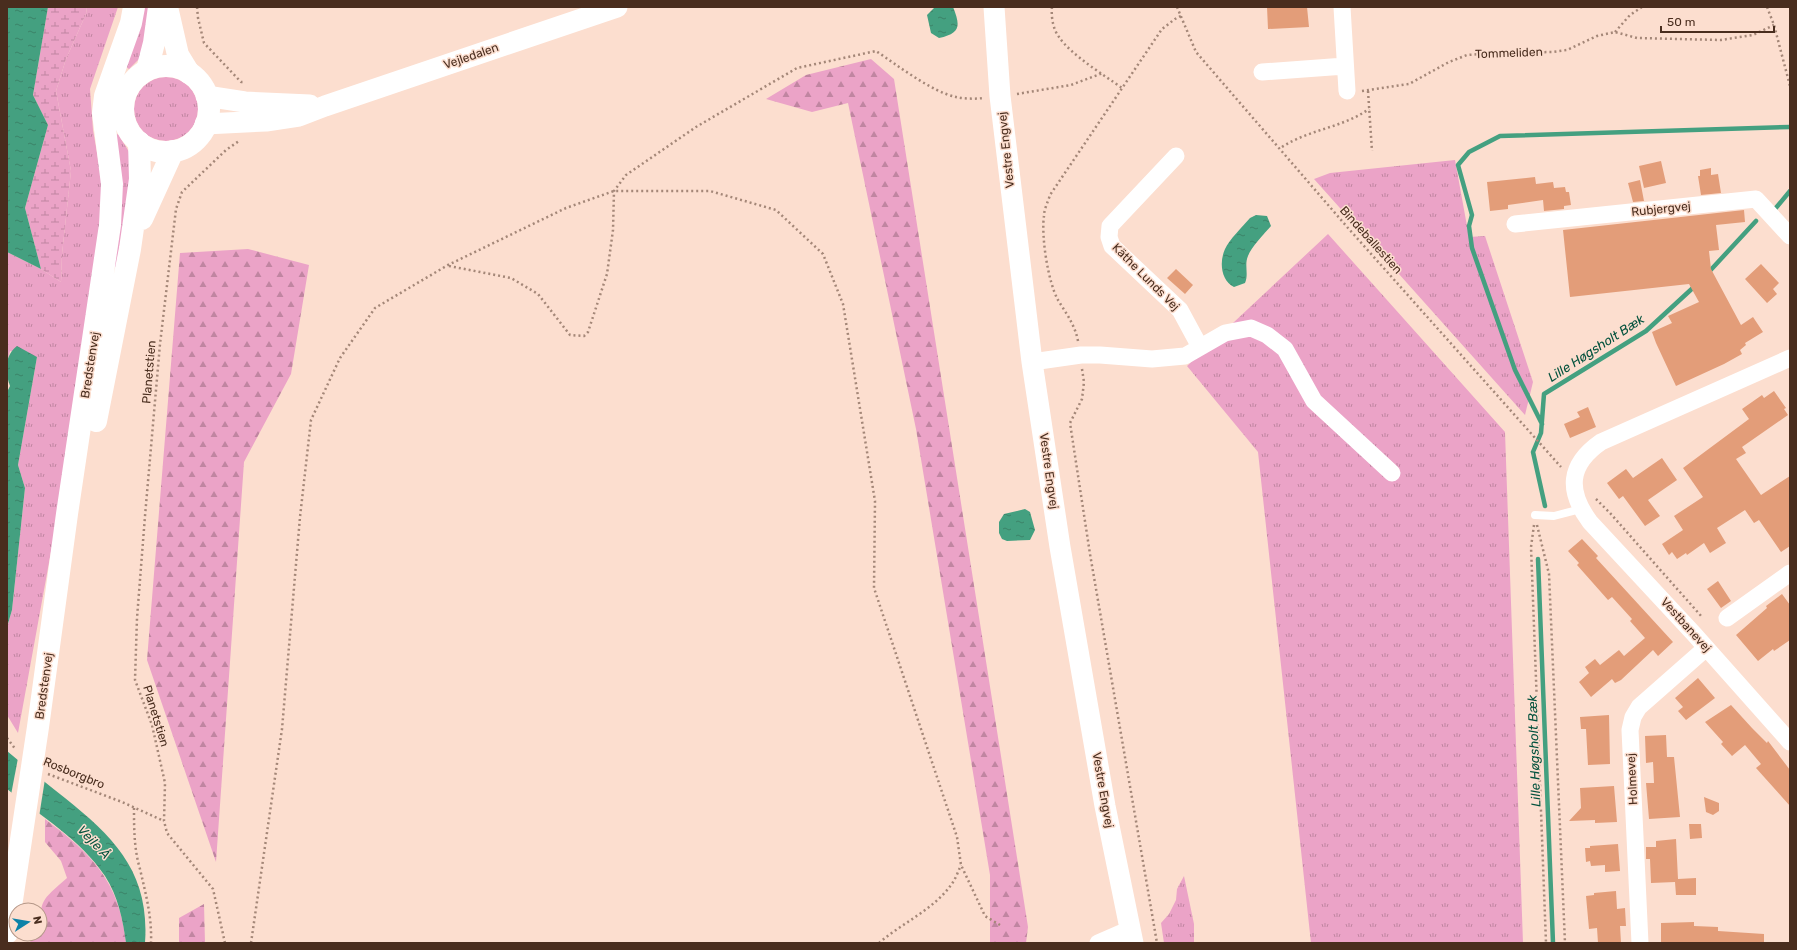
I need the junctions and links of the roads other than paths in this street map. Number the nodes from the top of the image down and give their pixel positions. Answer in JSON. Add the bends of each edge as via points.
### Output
{"nodes":[{"id":1,"x":134,"y":7,"type":"edge"},
{"id":2,"x":159,"y":7,"type":"edge"},
{"id":3,"x":167,"y":7,"type":"edge"},
{"id":4,"x":617,"y":7,"type":"edge"},
{"id":5,"x":994,"y":7,"type":"edge"},
{"id":6,"x":1342,"y":7,"type":"edge"},
{"id":7,"x":1345,"y":66,"type":"junction"},
{"id":8,"x":147,"y":70,"type":"junction"},
{"id":9,"x":1262,"y":72,"type":"dead end"},
{"id":10,"x":189,"y":73,"type":"junction"},
{"id":11,"x":1347,"y":91,"type":"road end"},
{"id":12,"x":206,"y":96,"type":"junction"},
{"id":13,"x":325,"y":106,"type":"junction"},
{"id":14,"x":205,"y":124,"type":"junction"},
{"id":15,"x":139,"y":142,"type":"junction"},
{"id":16,"x":173,"y":151,"type":"junction"},
{"id":17,"x":1176,"y":156,"type":"dead end"},
{"id":18,"x":1515,"y":224,"type":"dead end"},
{"id":19,"x":1790,"y":236,"type":"edge"},
{"id":20,"x":130,"y":250,"type":"junction"},
{"id":21,"x":1200,"y":347,"type":"junction"},
{"id":22,"x":1790,"y":358,"type":"edge"},
{"id":23,"x":1032,"y":362,"type":"junction"},
{"id":24,"x":1392,"y":473,"type":"dead end"},
{"id":25,"x":1581,"y":509,"type":"junction"},
{"id":26,"x":1535,"y":515,"type":"road end"},
{"id":27,"x":1789,"y":577,"type":"edge"},
{"id":28,"x":1726,"y":618,"type":"dead end"},
{"id":29,"x":1706,"y":648,"type":"junction"},
{"id":30,"x":38,"y":727,"type":"junction"},
{"id":31,"x":1790,"y":742,"type":"edge"},
{"id":32,"x":7,"y":934,"type":"edge"},
{"id":33,"x":1132,"y":937,"type":"edge"},
{"id":34,"x":1098,"y":943,"type":"edge"},
{"id":35,"x":1640,"y":943,"type":"edge"}],
"edges":[{"from":1,"to":30,"type":"main road","name":"Bredstenvej","via":[[131,23],[105,96],[103,113],[112,178],[111,212]]},
{"from":2,"to":8,"type":"main road","via":[[154,44]]},
{"from":3,"to":10,"type":"main road","via":[[178,55]]},
{"from":4,"to":13,"type":"street","name":"Vejledalen"},
{"from":5,"to":23,"type":"street","name":"Vestre Engvej","via":[[1000,96]]},
{"from":6,"to":7,"type":"street"},
{"from":7,"to":9,"type":"street"},
{"from":7,"to":11,"type":"street"},
{"from":8,"to":10,"type":"main road","via":[[169,66]]},
{"from":8,"to":15,"type":"main road","via":[[132,82],[123,109],[127,128]]},
{"from":10,"to":12,"type":"main road","via":[[200,83]]},
{"from":12,"to":13,"type":"street","name":"Vejledalen","via":[[252,102]]},
{"from":12,"to":14,"type":"main road","via":[[208,110]]},
{"from":13,"to":14,"type":"street","name":"Vejledalen","via":[[299,116],[266,121]]},
{"from":14,"to":16,"type":"main road","via":[[189,145]]},
{"from":15,"to":16,"type":"main road","via":[[149,148]]},
{"from":15,"to":20,"type":"main road","name":"Bredstenvej","via":[[140,179]]},
{"from":16,"to":20,"type":"main road","name":"Bredstenvej","via":[[156,185]]},
{"from":17,"to":21,"type":"street","name":"Käthe Lunds Vej","via":[[1110,226],[1109,237],[1112,246],[1180,310]]},
{"from":18,"to":19,"type":"street","name":"Rubjergvej","via":[[1756,199]]},
{"from":20,"to":30,"type":"main road","name":"Bredstenvej"},
{"from":21,"to":23,"type":"street","via":[[1185,356],[1152,359],[1081,355]]},
{"from":21,"to":24,"type":"street","via":[[1225,334],[1251,328],[1267,336],[1285,349],[1314,402]]},
{"from":22,"to":25,"type":"street","name":"Vestbanevej","via":[[1601,442],[1587,452],[1579,464],[1574,480],[1575,495]]},
{"from":23,"to":33,"type":"street","name":"Vestre Engvej","via":[[1060,547],[1105,806]]},
{"from":25,"to":26,"type":"lane","via":[[1554,516]]},
{"from":25,"to":29,"type":"street","name":"Vestbanevej","via":[[1590,522]]},
{"from":27,"to":28,"type":"street"},
{"from":29,"to":31,"type":"street","name":"Vestbanevej"},
{"from":29,"to":35,"type":"street","name":"Holmevej","via":[[1639,707],[1632,717],[1630,730]]},
{"from":30,"to":32,"type":"main road","name":"Bredstenvej","via":[[38,771],[23,821]]},
{"from":33,"to":34,"type":"street","name":"Vestre Engvej","via":[[1121,933]]}]}
